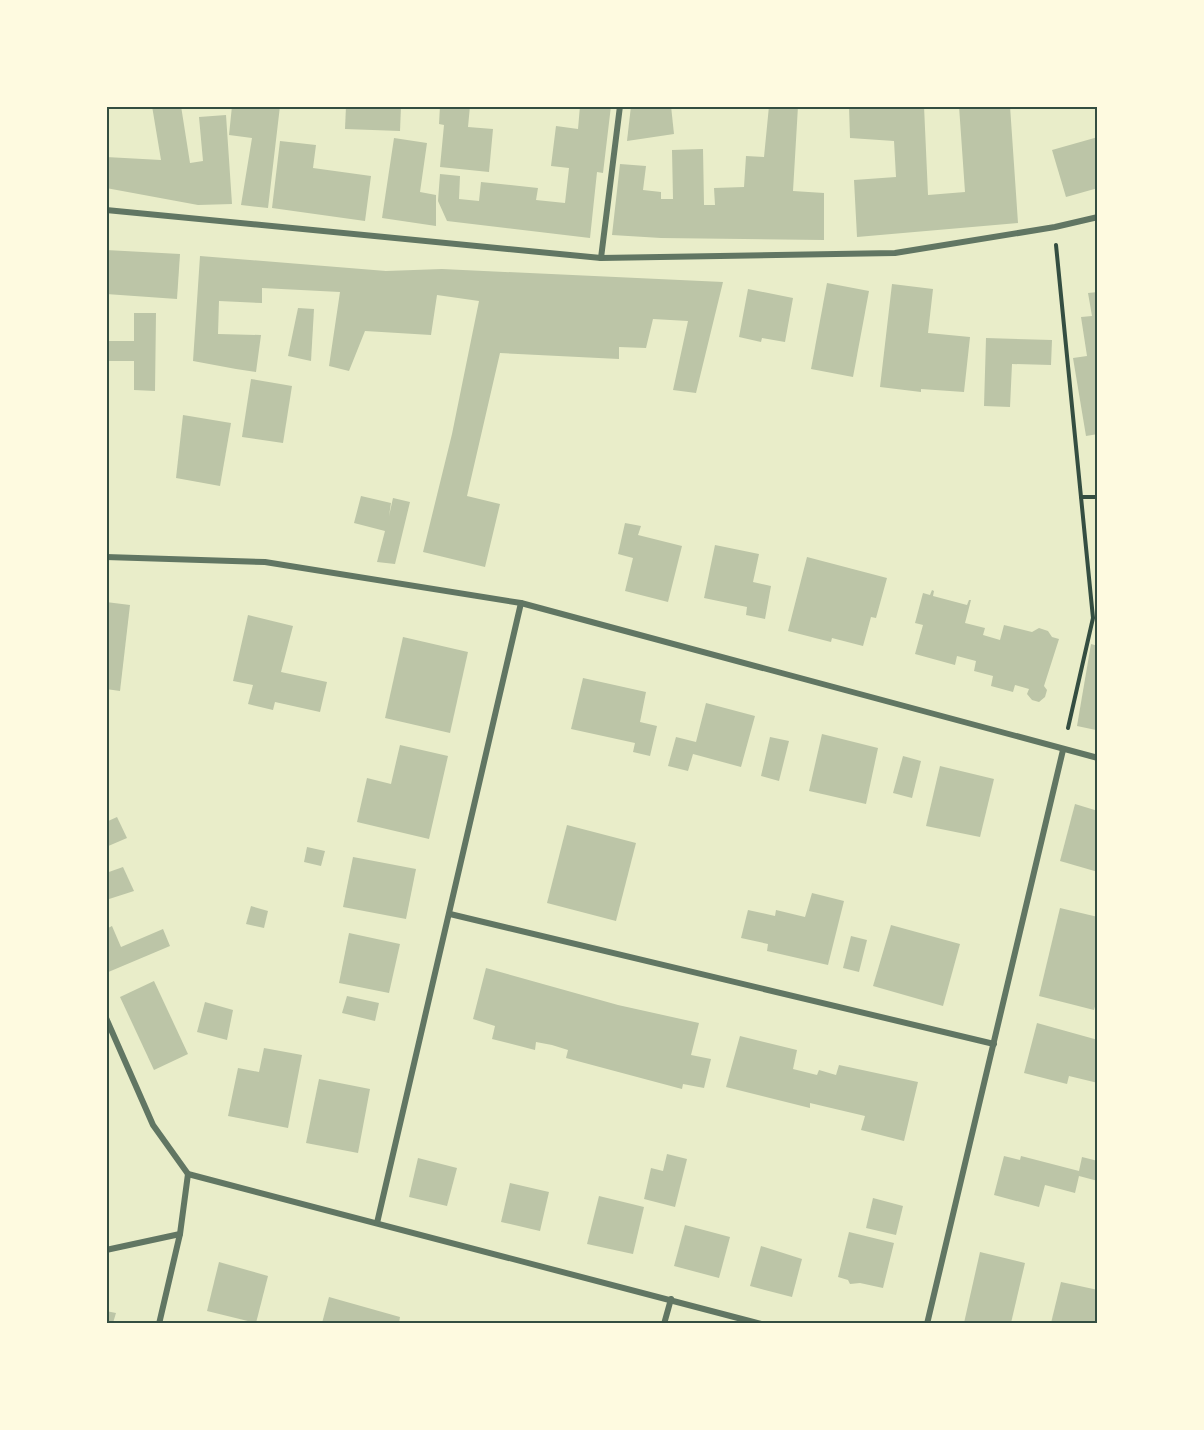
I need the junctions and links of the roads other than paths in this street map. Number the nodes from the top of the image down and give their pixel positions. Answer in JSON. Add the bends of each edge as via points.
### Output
{"nodes":[{"id":1,"x":620,"y":106,"type":"edge"},
{"id":2,"x":106,"y":210,"type":"edge"},
{"id":3,"x":1098,"y":217,"type":"edge"},
{"id":4,"x":601,"y":258,"type":"junction"},
{"id":5,"x":106,"y":557,"type":"edge"},
{"id":6,"x":521,"y":603,"type":"junction"},
{"id":7,"x":1063,"y":750,"type":"junction"},
{"id":8,"x":1098,"y":758,"type":"edge"},
{"id":9,"x":450,"y":914,"type":"junction"},
{"id":10,"x":106,"y":1018,"type":"edge"},
{"id":11,"x":994,"y":1044,"type":"junction"},
{"id":12,"x":188,"y":1174,"type":"junction"},
{"id":13,"x":378,"y":1223,"type":"junction"},
{"id":14,"x":180,"y":1234,"type":"junction"},
{"id":15,"x":106,"y":1250,"type":"edge"},
{"id":16,"x":670,"y":1299,"type":"junction"},
{"id":17,"x":159,"y":1323,"type":"edge"},
{"id":18,"x":664,"y":1323,"type":"edge"},
{"id":19,"x":761,"y":1323,"type":"edge"},
{"id":20,"x":927,"y":1323,"type":"edge"}],
"edges":[{"from":1,"to":4,"type":"street"},
{"from":2,"to":4,"type":"street"},
{"from":3,"to":4,"type":"street","via":[[895,253]]},
{"from":5,"to":6,"type":"street","via":[[265,562]]},
{"from":6,"to":7,"type":"street"},
{"from":6,"to":9,"type":"street"},
{"from":7,"to":8,"type":"street"},
{"from":7,"to":11,"type":"street"},
{"from":9,"to":11,"type":"street"},
{"from":9,"to":13,"type":"street"},
{"from":10,"to":12,"type":"street","via":[[153,1125]]},
{"from":11,"to":20,"type":"street"},
{"from":12,"to":13,"type":"street"},
{"from":12,"to":14,"type":"street"},
{"from":13,"to":16,"type":"street"},
{"from":14,"to":15,"type":"street"},
{"from":14,"to":17,"type":"street"},
{"from":16,"to":18,"type":"street"},
{"from":16,"to":19,"type":"street"}]}
